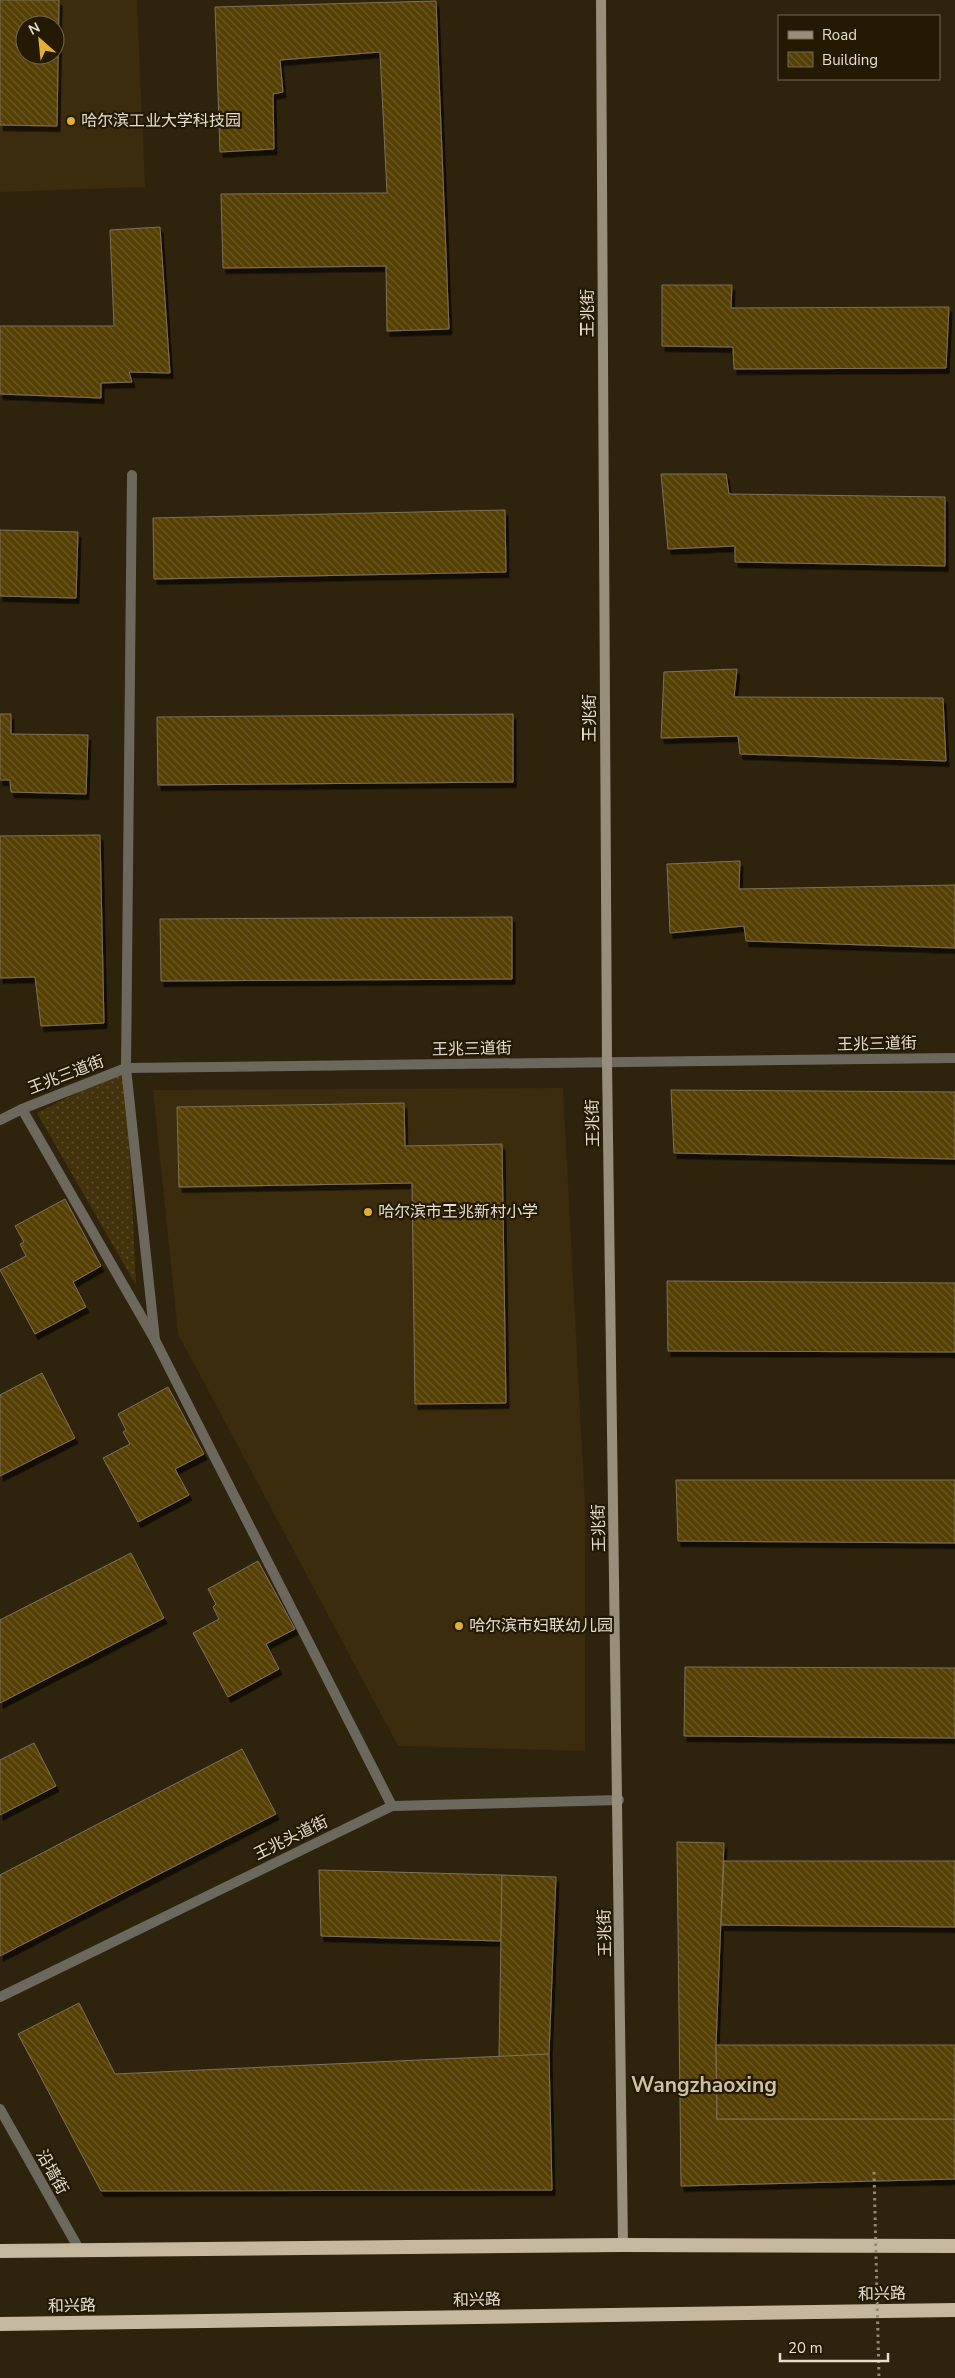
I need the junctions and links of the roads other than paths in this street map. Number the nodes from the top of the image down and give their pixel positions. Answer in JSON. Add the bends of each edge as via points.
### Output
{"nodes":[{"id":1,"x":601,"y":0,"type":"edge"},
{"id":2,"x":132,"y":475,"type":"dead end"},
{"id":3,"x":955,"y":1058,"type":"edge"},
{"id":4,"x":607,"y":1062,"type":"junction"},
{"id":5,"x":126,"y":1068,"type":"junction"},
{"id":6,"x":22,"y":1109,"type":"junction"},
{"id":7,"x":0,"y":1120,"type":"edge"},
{"id":8,"x":155,"y":1340,"type":"junction"},
{"id":9,"x":619,"y":1800,"type":"junction"},
{"id":10,"x":392,"y":1806,"type":"junction"},
{"id":11,"x":0,"y":1997,"type":"edge"},
{"id":12,"x":0,"y":2110,"type":"edge"},
{"id":13,"x":624,"y":2245,"type":"junction"},
{"id":14,"x":955,"y":2246,"type":"edge"},
{"id":15,"x":79,"y":2249,"type":"junction"},
{"id":16,"x":0,"y":2251,"type":"edge"},
{"id":17,"x":955,"y":2310,"type":"edge"},
{"id":18,"x":0,"y":2324,"type":"edge"}],
"edges":[{"from":1,"to":4,"type":"main road","name":"王兆街"},
{"from":2,"to":5,"type":"street"},
{"from":3,"to":4,"type":"street","name":"王兆三道街"},
{"from":4,"to":5,"type":"street","name":"王兆三道街"},
{"from":4,"to":9,"type":"main road","name":"王兆街"},
{"from":5,"to":6,"type":"street","name":"王兆三道街"},
{"from":5,"to":8,"type":"street"},
{"from":6,"to":7,"type":"street","name":"王兆三道街"},
{"from":6,"to":8,"type":"street"},
{"from":8,"to":10,"type":"street"},
{"from":9,"to":10,"type":"street","name":"王兆头道街"},
{"from":9,"to":13,"type":"main road","name":"王兆街"},
{"from":10,"to":11,"type":"street","name":"王兆头道街"},
{"from":12,"to":15,"type":"street","name":"沿墙街"},
{"from":13,"to":14,"type":"highway"},
{"from":13,"to":15,"type":"highway"},
{"from":15,"to":16,"type":"highway"},
{"from":17,"to":18,"type":"highway","name":"和兴路"}]}
